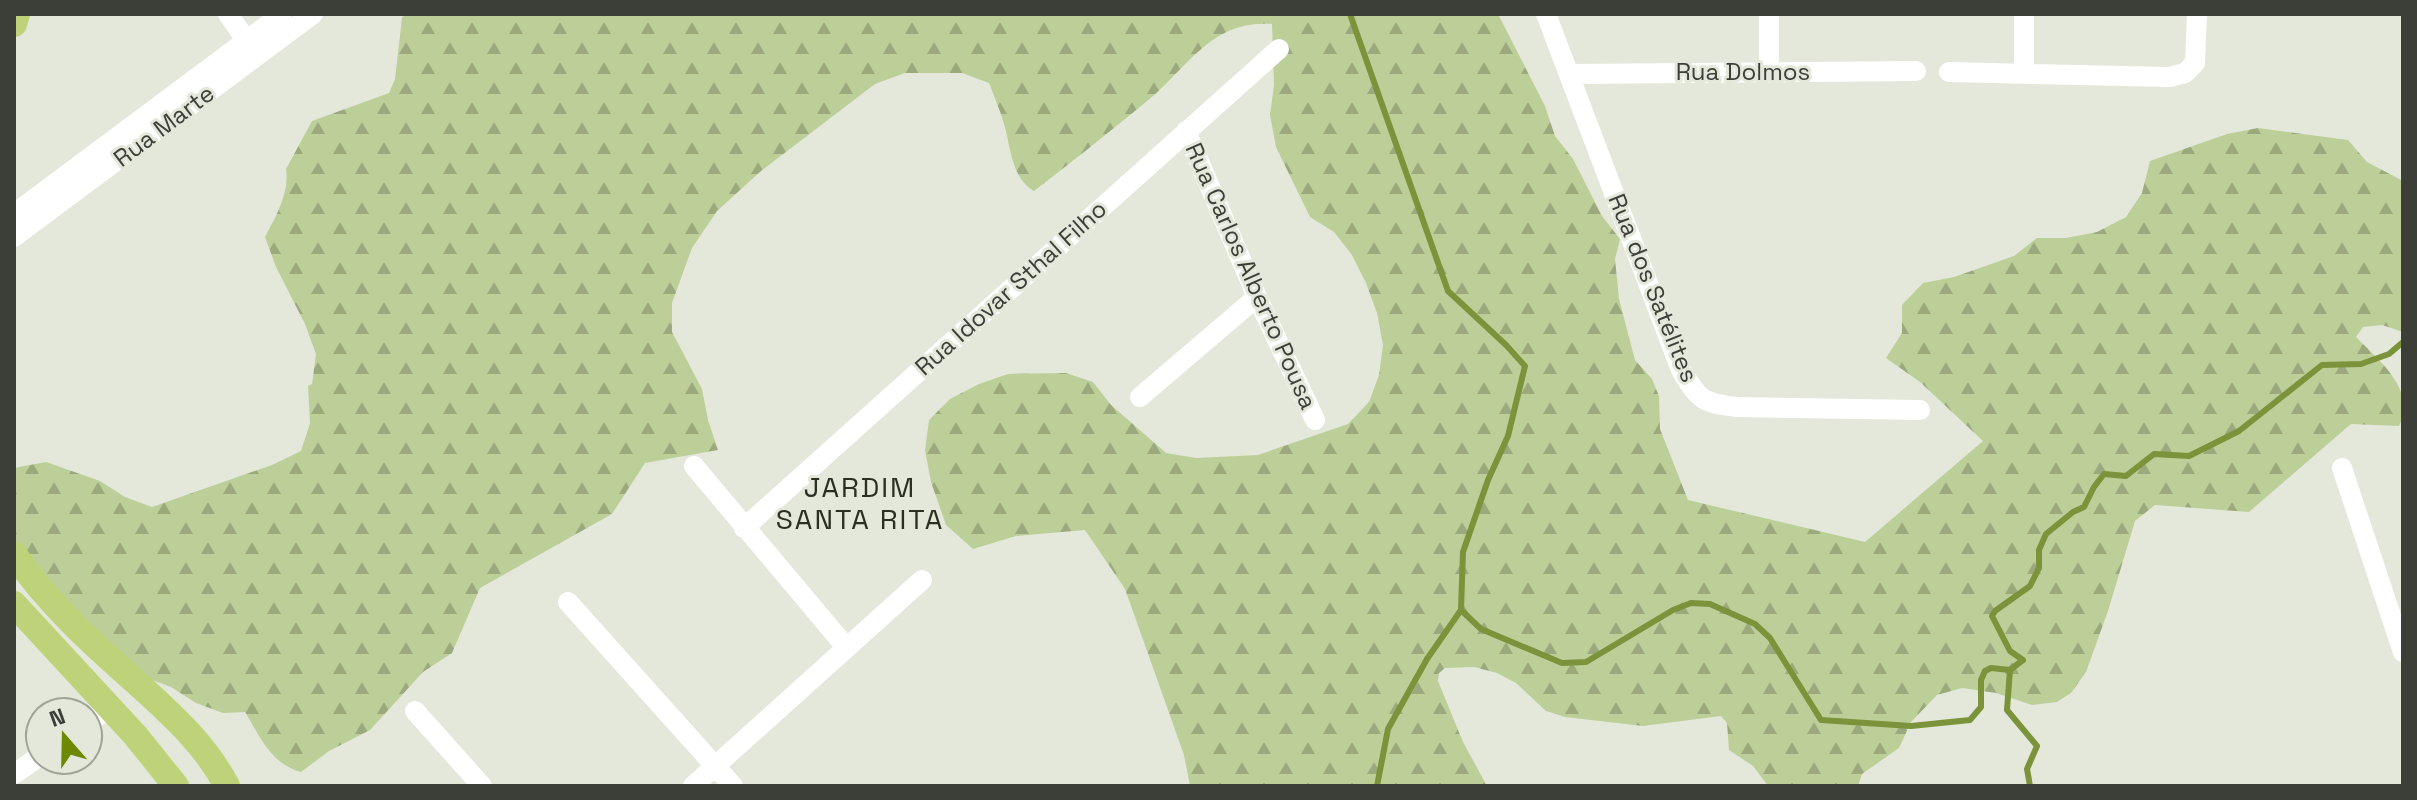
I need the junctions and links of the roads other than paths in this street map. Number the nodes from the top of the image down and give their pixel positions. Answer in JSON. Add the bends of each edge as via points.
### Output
{"nodes":[{"id":1,"x":17,"y":14,"type":"edge"},
{"id":2,"x":228,"y":14,"type":"edge"},
{"id":3,"x":282,"y":14,"type":"edge"},
{"id":4,"x":313,"y":14,"type":"edge"},
{"id":5,"x":1546,"y":14,"type":"edge"},
{"id":6,"x":1769,"y":14,"type":"edge"},
{"id":7,"x":2024,"y":14,"type":"edge"},
{"id":8,"x":2197,"y":14,"type":"edge"},
{"id":9,"x":14,"y":24,"type":"edge"},
{"id":10,"x":252,"y":49,"type":"junction"},
{"id":11,"x":1279,"y":49,"type":"dead end"},
{"id":12,"x":1916,"y":71,"type":"dead end"},
{"id":13,"x":1769,"y":72,"type":"junction"},
{"id":14,"x":1949,"y":72,"type":"dead end"},
{"id":15,"x":1570,"y":74,"type":"junction"},
{"id":16,"x":2024,"y":74,"type":"junction"},
{"id":17,"x":1186,"y":131,"type":"junction"},
{"id":18,"x":14,"y":214,"type":"edge"},
{"id":19,"x":14,"y":237,"type":"edge"},
{"id":20,"x":1257,"y":297,"type":"junction"},
{"id":21,"x":1140,"y":397,"type":"dead end"},
{"id":22,"x":1920,"y":410,"type":"dead end"},
{"id":23,"x":1315,"y":420,"type":"dead end"},
{"id":24,"x":694,"y":466,"type":"dead end"},
{"id":25,"x":2342,"y":468,"type":"dead end"},
{"id":26,"x":744,"y":528,"type":"junction"},
{"id":27,"x":14,"y":554,"type":"edge"},
{"id":28,"x":922,"y":580,"type":"dead end"},
{"id":29,"x":568,"y":602,"type":"dead end"},
{"id":30,"x":14,"y":604,"type":"edge"},
{"id":31,"x":846,"y":647,"type":"junction"},
{"id":32,"x":2403,"y":652,"type":"edge"},
{"id":33,"x":110,"y":708,"type":"junction"},
{"id":34,"x":415,"y":711,"type":"dead end"},
{"id":35,"x":104,"y":712,"type":"edge"},
{"id":36,"x":178,"y":721,"type":"junction"},
{"id":37,"x":135,"y":735,"type":"junction"},
{"id":38,"x":716,"y":766,"type":"junction"},
{"id":39,"x":176,"y":786,"type":"edge"},
{"id":40,"x":191,"y":786,"type":"edge"},
{"id":41,"x":227,"y":786,"type":"edge"},
{"id":42,"x":482,"y":786,"type":"edge"},
{"id":43,"x":693,"y":786,"type":"edge"},
{"id":44,"x":733,"y":786,"type":"edge"}],
"edges":[{"from":1,"to":9,"type":"main road"},
{"from":2,"to":10,"type":"street"},
{"from":3,"to":10,"type":"street","name":"Rua Marte"},
{"from":4,"to":10,"type":"street","name":"Rua Marte"},
{"from":5,"to":15,"type":"street","name":"Rua dos Satélites"},
{"from":6,"to":13,"type":"street"},
{"from":7,"to":16,"type":"street"},
{"from":8,"to":16,"type":"street","via":[[2195,63],[2185,73]]},
{"from":10,"to":18,"type":"street","name":"Rua Marte"},
{"from":10,"to":19,"type":"street","name":"Rua Marte"},
{"from":11,"to":17,"type":"street","name":"Rua Idovar Sthal Filho"},
{"from":12,"to":13,"type":"street","name":"Rua Dolmos"},
{"from":13,"to":15,"type":"street","name":"Rua Dolmos"},
{"from":14,"to":16,"type":"street"},
{"from":15,"to":22,"type":"street","name":"Rua dos Satélites","via":[[1681,370],[1695,393],[1711,404],[1737,407]]},
{"from":17,"to":20,"type":"street","name":"Rua Carlos Alberto Pousa"},
{"from":17,"to":26,"type":"street","name":"Rua Idovar Sthal Filho"},
{"from":20,"to":21,"type":"street"},
{"from":20,"to":23,"type":"street","name":"Rua Carlos Alberto Pousa"},
{"from":24,"to":26,"type":"street"},
{"from":25,"to":32,"type":"street"},
{"from":26,"to":31,"type":"street"},
{"from":27,"to":36,"type":"main road","via":[[78,630]]},
{"from":28,"to":31,"type":"street"},
{"from":29,"to":38,"type":"street"},
{"from":30,"to":33,"type":"main road"},
{"from":31,"to":38,"type":"street"},
{"from":33,"to":35,"type":"street"},
{"from":33,"to":36,"type":"main road","via":[[132,696],[155,715]]},
{"from":33,"to":37,"type":"main road"},
{"from":34,"to":42,"type":"street"},
{"from":36,"to":41,"type":"main road","via":[[214,762]]},
{"from":37,"to":39,"type":"main road"},
{"from":37,"to":40,"type":"main road","via":[[169,754]]},
{"from":38,"to":43,"type":"street"},
{"from":38,"to":44,"type":"street"}]}
